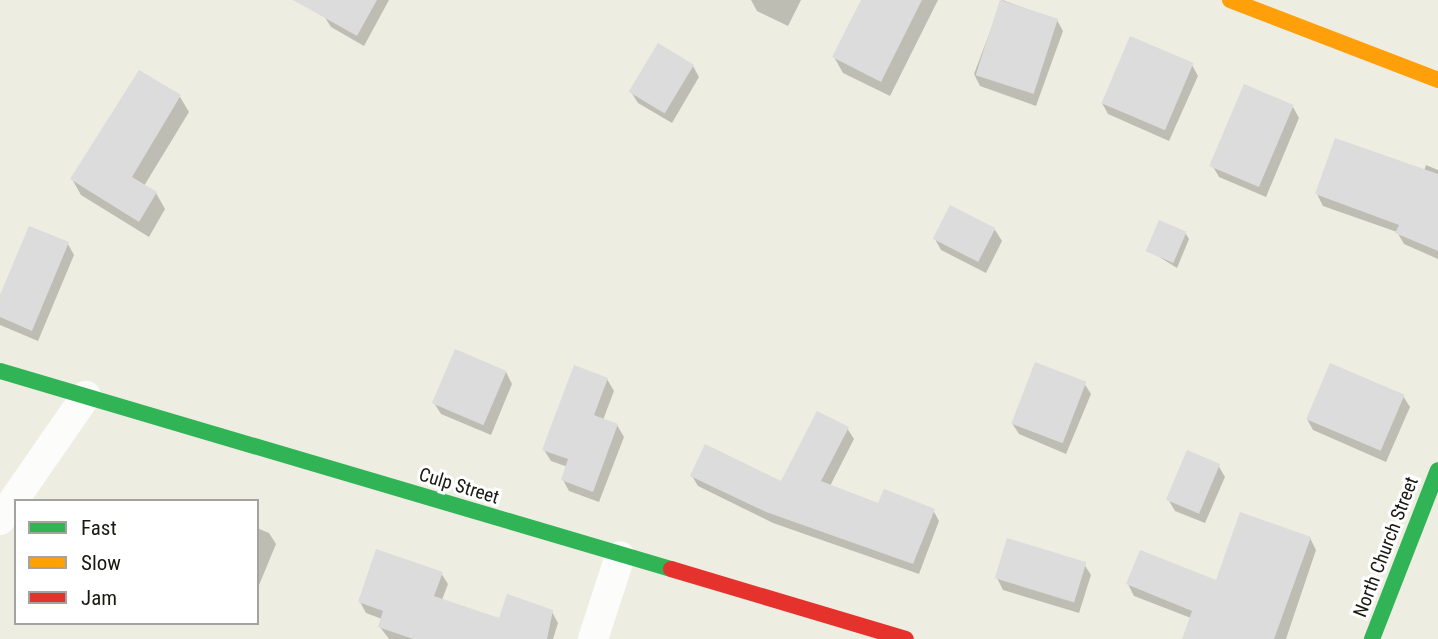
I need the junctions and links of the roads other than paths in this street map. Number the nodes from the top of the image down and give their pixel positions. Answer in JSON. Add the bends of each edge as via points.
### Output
{"nodes":[{"id":1,"x":1230,"y":0,"type":"edge"},
{"id":2,"x":1438,"y":80,"type":"edge"},
{"id":3,"x":0,"y":371,"type":"edge"},
{"id":4,"x":86,"y":396,"type":"junction"},
{"id":5,"x":1438,"y":470,"type":"edge"},
{"id":6,"x":15,"y":499,"type":"edge"},
{"id":7,"x":14,"y":500,"type":"edge"},
{"id":8,"x":0,"y":520,"type":"edge"},
{"id":9,"x":620,"y":556,"type":"junction"},
{"id":10,"x":593,"y":639,"type":"edge"},
{"id":11,"x":906,"y":639,"type":"edge"},
{"id":12,"x":1372,"y":639,"type":"edge"}],
"edges":[{"from":1,"to":2,"type":"street"},
{"from":3,"to":4,"type":"street","name":"Culp Street"},
{"from":4,"to":6,"type":"street"},
{"from":4,"to":9,"type":"street","name":"Culp Street"},
{"from":5,"to":12,"type":"street","name":"North Church Street"},
{"from":7,"to":8,"type":"street"},
{"from":9,"to":10,"type":"street"},
{"from":9,"to":11,"type":"street","name":"Culp Street"}]}
